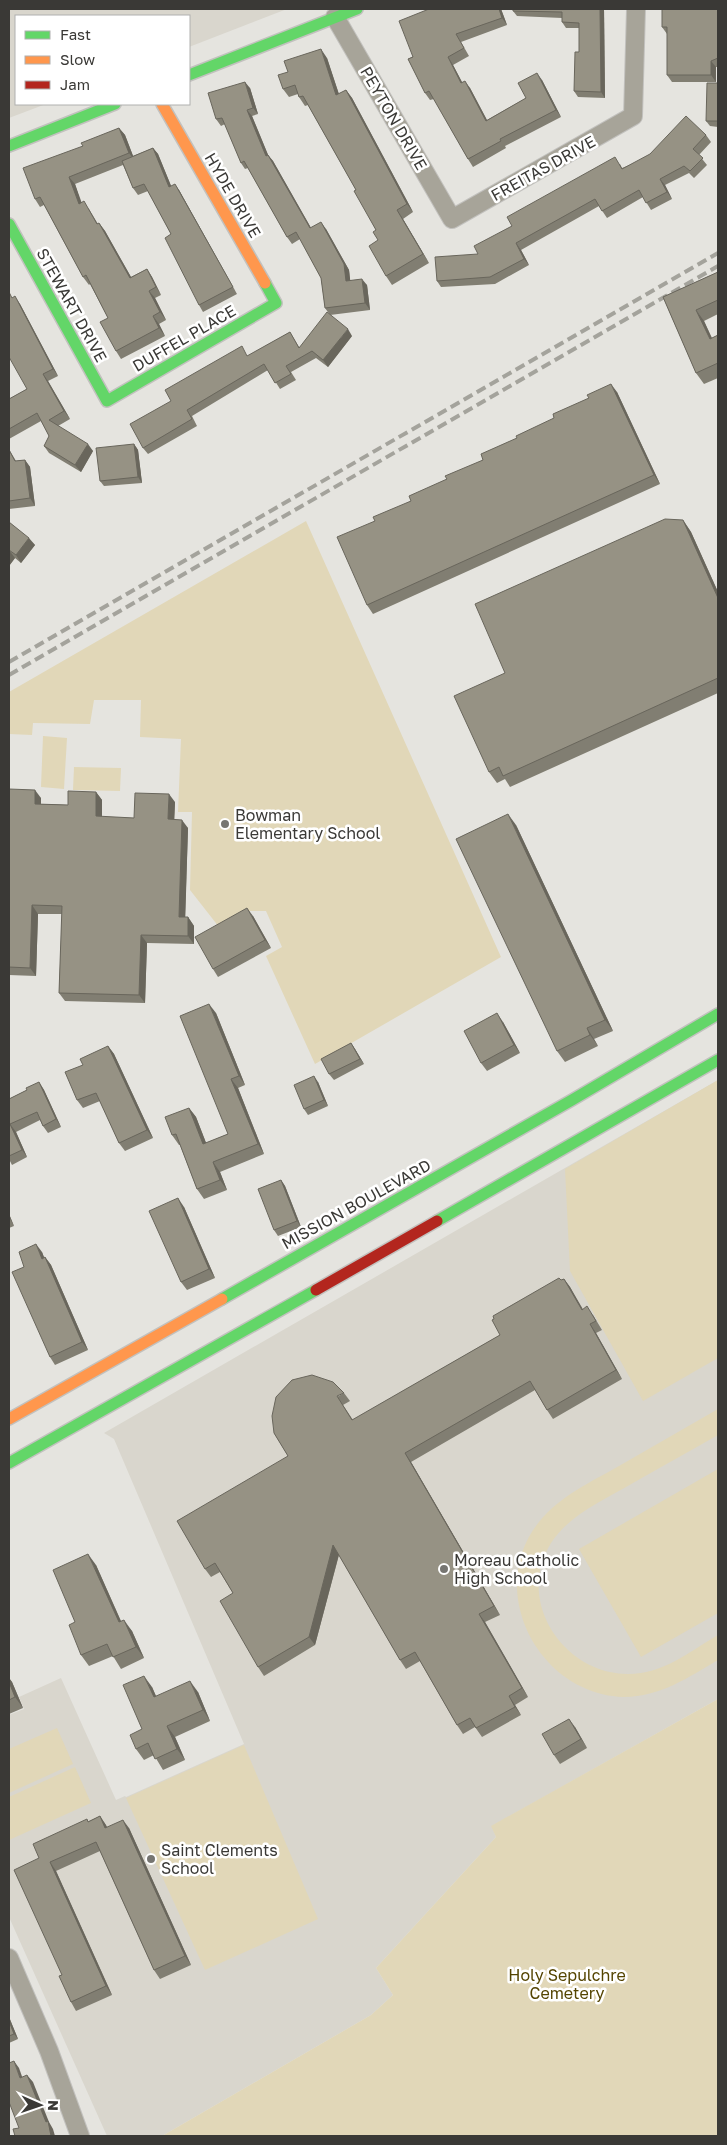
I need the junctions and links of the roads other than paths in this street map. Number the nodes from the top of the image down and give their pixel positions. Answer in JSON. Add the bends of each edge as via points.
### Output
{"nodes":[{"id":1,"x":357,"y":9,"type":"edge"},
{"id":2,"x":636,"y":9,"type":"edge"},
{"id":3,"x":336,"y":17,"type":"junction"},
{"id":4,"x":190,"y":75,"type":"edge"},
{"id":5,"x":112,"y":105,"type":"edge"},
{"id":6,"x":163,"y":105,"type":"edge"},
{"id":7,"x":9,"y":146,"type":"edge"},
{"id":8,"x":452,"y":219,"type":"joint"},
{"id":9,"x":9,"y":224,"type":"edge"},
{"id":10,"x":276,"y":303,"type":"joint"},
{"id":11,"x":108,"y":401,"type":"joint"},
{"id":12,"x":718,"y":1014,"type":"edge"},
{"id":13,"x":655,"y":1052,"type":"junction"},
{"id":14,"x":718,"y":1060,"type":"edge"},
{"id":15,"x":652,"y":1065,"type":"dead end"},
{"id":16,"x":624,"y":1099,"type":"dead end"},
{"id":17,"x":591,"y":1134,"type":"junction"},
{"id":18,"x":9,"y":1418,"type":"edge"},
{"id":19,"x":9,"y":1463,"type":"edge"},
{"id":20,"x":9,"y":1958,"type":"edge"},
{"id":21,"x":80,"y":2136,"type":"edge"}],
"edges":[{"from":1,"to":3,"type":"main road"},
{"from":2,"to":8,"type":"street","name":"FREITAS DRIVE","via":[[634,116]]},
{"from":3,"to":4,"type":"main road"},
{"from":3,"to":8,"type":"street","name":"PEYTON DRIVE"},
{"from":5,"to":7,"type":"main road"},
{"from":6,"to":10,"type":"main road","name":"HYDE DRIVE"},
{"from":9,"to":11,"type":"main road","name":"STEWART DRIVE"},
{"from":10,"to":11,"type":"main road","name":"DUFFEL PLACE"},
{"from":12,"to":13,"type":"main road","name":"MISSION BOULEVARD"},
{"from":13,"to":15,"type":"main road"},
{"from":13,"to":18,"type":"main road","name":"MISSION BOULEVARD","via":[[93,1377]]},
{"from":14,"to":17,"type":"main road"},
{"from":16,"to":17,"type":"main road"},
{"from":17,"to":19,"type":"main road","via":[[107,1403]]},
{"from":20,"to":21,"type":"street","via":[[49,2051]]}]}
